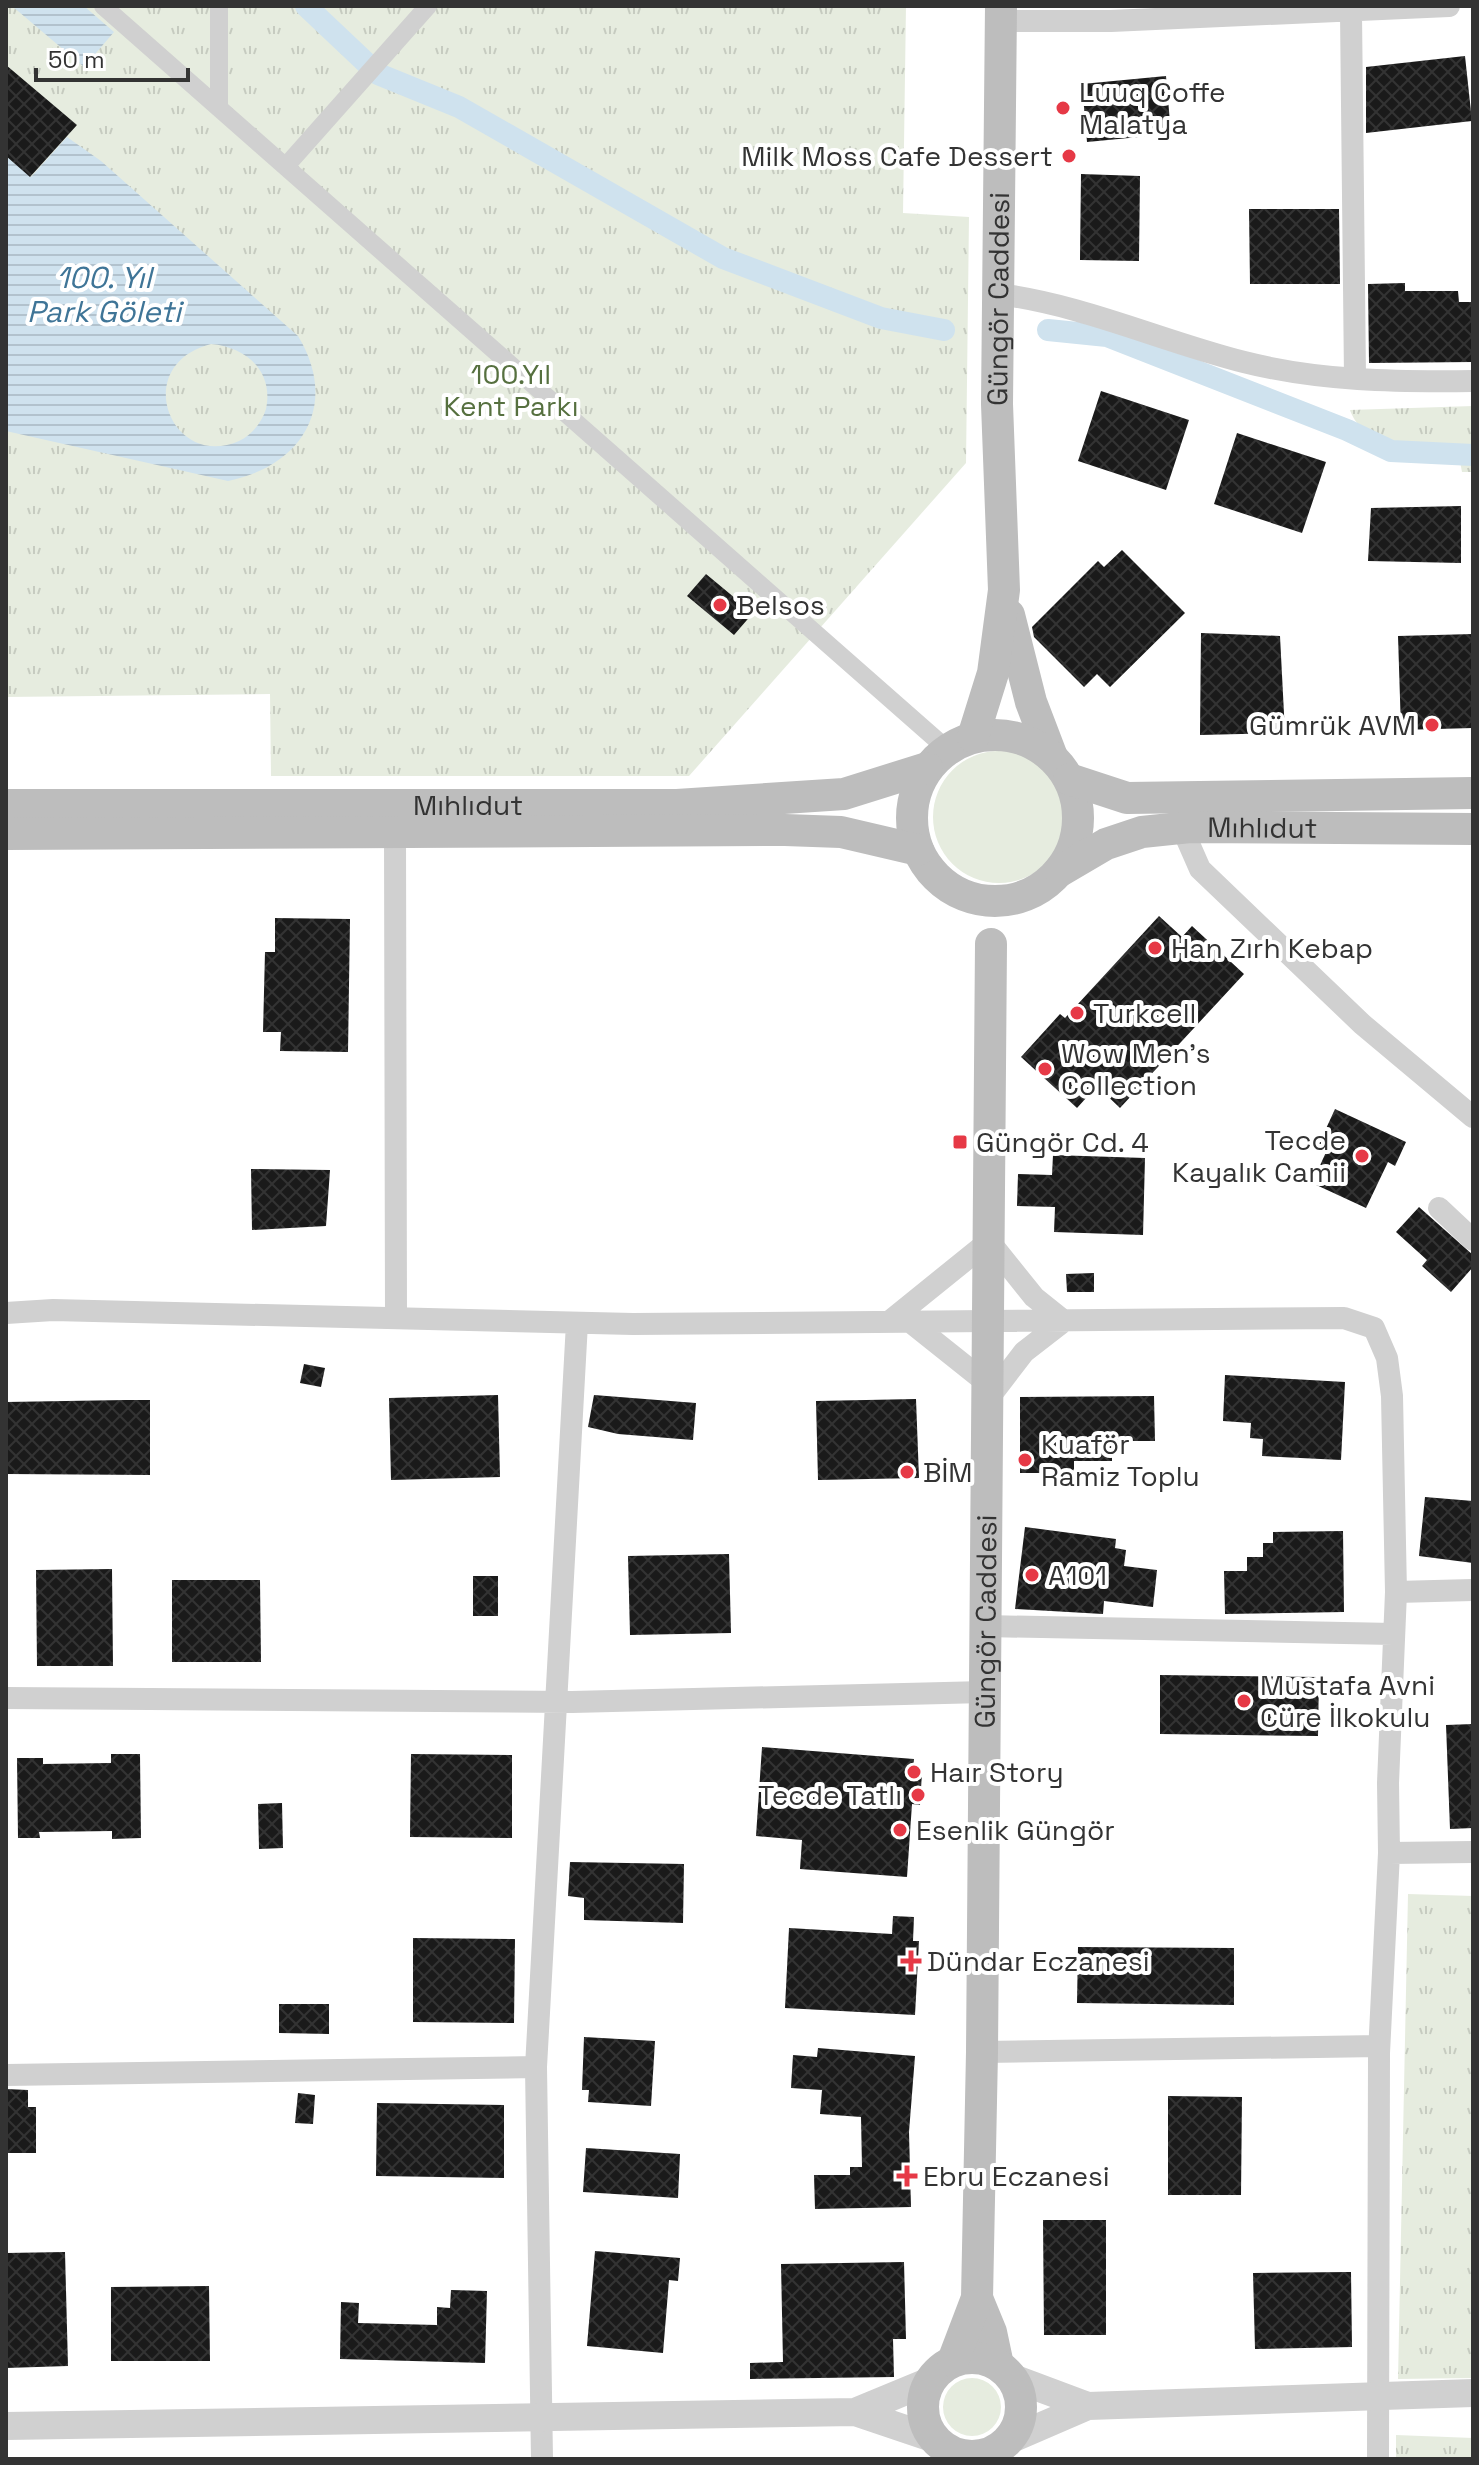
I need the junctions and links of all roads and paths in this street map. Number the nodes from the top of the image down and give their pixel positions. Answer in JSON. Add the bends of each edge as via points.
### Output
{"nodes":[{"id":1,"x":103,"y":6,"type":"edge"},
{"id":2,"x":219,"y":6,"type":"edge"},
{"id":3,"x":428,"y":6,"type":"edge"},
{"id":4,"x":1449,"y":6,"type":"edge"},
{"id":5,"x":1362,"y":10,"type":"edge"},
{"id":6,"x":1001,"y":14,"type":"edge"},
{"id":7,"x":219,"y":108,"type":"junction"},
{"id":8,"x":286,"y":166,"type":"junction"},
{"id":9,"x":998,"y":294,"type":"junction"},
{"id":10,"x":1355,"y":377,"type":"junction"},
{"id":11,"x":1473,"y":381,"type":"edge"},
{"id":12,"x":1004,"y":590,"type":"junction"},
{"id":13,"x":949,"y":751,"type":"junction"},
{"id":14,"x":1060,"y":768,"type":"junction"},
{"id":15,"x":1473,"y":793,"type":"edge"},
{"id":16,"x":6,"y":805,"type":"edge"},
{"id":17,"x":1182,"y":828,"type":"junction"},
{"id":18,"x":1473,"y":829,"type":"edge"},
{"id":19,"x":395,"y":831,"type":"junction"},
{"id":20,"x":6,"y":834,"type":"edge"},
{"id":21,"x":918,"y":850,"type":"junction"},
{"id":22,"x":1060,"y":871,"type":"junction"},
{"id":23,"x":956,"y":892,"type":"junction"},
{"id":24,"x":1030,"y":892,"type":"junction"},
{"id":25,"x":991,"y":944,"type":"junction"},
{"id":26,"x":1473,"y":1117,"type":"edge"},
{"id":27,"x":1439,"y":1208,"type":"dead end"},
{"id":28,"x":1473,"y":1240,"type":"edge"},
{"id":29,"x":989,"y":1241,"type":"junction"},
{"id":30,"x":6,"y":1313,"type":"edge"},
{"id":31,"x":396,"y":1318,"type":"junction"},
{"id":32,"x":989,"y":1320,"type":"junction"},
{"id":33,"x":899,"y":1321,"type":"junction"},
{"id":34,"x":1064,"y":1321,"type":"junction"},
{"id":35,"x":577,"y":1323,"type":"junction"},
{"id":36,"x":988,"y":1392,"type":"junction"},
{"id":37,"x":1473,"y":1590,"type":"edge"},
{"id":38,"x":1396,"y":1592,"type":"junction"},
{"id":39,"x":986,"y":1626,"type":"junction"},
{"id":40,"x":1393,"y":1634,"type":"junction"},
{"id":41,"x":985,"y":1692,"type":"junction"},
{"id":42,"x":6,"y":1698,"type":"edge"},
{"id":43,"x":557,"y":1702,"type":"junction"},
{"id":44,"x":1473,"y":1852,"type":"edge"},
{"id":45,"x":1389,"y":1853,"type":"junction"},
{"id":46,"x":1379,"y":2046,"type":"junction"},
{"id":47,"x":982,"y":2052,"type":"junction"},
{"id":48,"x":536,"y":2067,"type":"junction"},
{"id":49,"x":6,"y":2075,"type":"edge"},
{"id":50,"x":977,"y":2298,"type":"junction"},
{"id":51,"x":941,"y":2371,"type":"junction"},
{"id":52,"x":1004,"y":2371,"type":"junction"},
{"id":53,"x":1473,"y":2393,"type":"edge"},
{"id":54,"x":1379,"y":2397,"type":"junction"},
{"id":55,"x":1088,"y":2406,"type":"junction"},
{"id":56,"x":855,"y":2412,"type":"junction"},
{"id":57,"x":544,"y":2415,"type":"junction"},
{"id":58,"x":6,"y":2426,"type":"edge"},
{"id":59,"x":944,"y":2449,"type":"edge"},
{"id":60,"x":999,"y":2450,"type":"edge"},
{"id":61,"x":542,"y":2459,"type":"edge"},
{"id":62,"x":1378,"y":2459,"type":"edge"}],
"edges":[{"from":1,"to":7,"type":"street"},
{"from":2,"to":7,"type":"street"},
{"from":3,"to":8,"type":"street"},
{"from":4,"to":5,"type":"street"},
{"from":5,"to":6,"type":"street"},
{"from":5,"to":10,"type":"street"},
{"from":6,"to":9,"type":"main road","name":"Güngör Caddesi"},
{"from":7,"to":8,"type":"street"},
{"from":8,"to":13,"type":"street"},
{"from":9,"to":10,"type":"street","via":[[1046,300],[1243,361],[1332,379]]},
{"from":9,"to":12,"type":"main road","name":"Güngör Caddesi"},
{"from":10,"to":11,"type":"street"},
{"from":12,"to":13,"type":"main road","via":[[993,673]]},
{"from":12,"to":14,"type":"main road","via":[[1031,702]]},
{"from":13,"to":14,"type":"main road","via":[[1016,737]]},
{"from":13,"to":16,"type":"main road","name":"Mıhlıdut","via":[[844,794],[677,805]]},
{"from":13,"to":21,"type":"main road","via":[[915,794],[911,822]]},
{"from":14,"to":15,"type":"main road","name":"Mıhlıdut","via":[[1127,798]]},
{"from":14,"to":22,"type":"main road","via":[[1078,805],[1078,833]]},
{"from":17,"to":18,"type":"main road","name":"Mıhlıdut"},
{"from":17,"to":22,"type":"main road","name":"Mıhlıdut","via":[[1142,832],[1106,844]]},
{"from":17,"to":26,"type":"street","via":[[1200,869],[1362,1024]]},
{"from":19,"to":20,"type":"main road","name":"Mıhlıdut"},
{"from":19,"to":21,"type":"main road","name":"Mıhlıdut","via":[[841,832]]},
{"from":19,"to":31,"type":"street"},
{"from":21,"to":23,"type":"main road","via":[[933,874]]},
{"from":22,"to":24,"type":"main road"},
{"from":23,"to":24,"type":"main road","via":[[983,900],[1012,900]]},
{"from":23,"to":25,"type":"main road"},
{"from":24,"to":25,"type":"main road"},
{"from":25,"to":29,"type":"main road","name":"Güngör Caddesi"},
{"from":27,"to":28,"type":"street"},
{"from":29,"to":32,"type":"main road","name":"Güngör Caddesi"},
{"from":29,"to":33,"type":"street"},
{"from":29,"to":34,"type":"street","via":[[1034,1297]]},
{"from":30,"to":31,"type":"street"},
{"from":31,"to":35,"type":"street"},
{"from":32,"to":33,"type":"street"},
{"from":32,"to":34,"type":"street"},
{"from":32,"to":36,"type":"main road","name":"Güngör Caddesi"},
{"from":33,"to":35,"type":"street"},
{"from":33,"to":36,"type":"street"},
{"from":34,"to":36,"type":"street","via":[[1024,1352]]},
{"from":34,"to":38,"type":"street","via":[[1344,1318],[1374,1328],[1387,1358],[1392,1396]]},
{"from":35,"to":43,"type":"street"},
{"from":36,"to":39,"type":"main road","name":"Güngör Caddesi"},
{"from":37,"to":38,"type":"street"},
{"from":38,"to":40,"type":"street"},
{"from":39,"to":40,"type":"street"},
{"from":39,"to":41,"type":"main road","name":"Güngör Caddesi"},
{"from":40,"to":45,"type":"street"},
{"from":41,"to":43,"type":"street"},
{"from":41,"to":47,"type":"main road","name":"Güngör Caddesi"},
{"from":42,"to":43,"type":"street"},
{"from":43,"to":48,"type":"street"},
{"from":44,"to":45,"type":"street"},
{"from":45,"to":46,"type":"street"},
{"from":46,"to":47,"type":"street"},
{"from":46,"to":54,"type":"street"},
{"from":47,"to":50,"type":"main road","name":"Güngör Caddesi"},
{"from":48,"to":49,"type":"street"},
{"from":48,"to":57,"type":"street"},
{"from":50,"to":51,"type":"main road"},
{"from":50,"to":52,"type":"main road"},
{"from":51,"to":52,"type":"main road","via":[[968,2358]]},
{"from":51,"to":56,"type":"street"},
{"from":51,"to":59,"type":"main road","via":[[922,2411]]},
{"from":52,"to":55,"type":"street"},
{"from":52,"to":60,"type":"main road","via":[[1019,2392],[1021,2408],[1018,2425]]},
{"from":53,"to":54,"type":"street"},
{"from":54,"to":55,"type":"street"},
{"from":54,"to":62,"type":"street"},
{"from":55,"to":60,"type":"street"},
{"from":56,"to":57,"type":"street"},
{"from":56,"to":59,"type":"street"},
{"from":57,"to":58,"type":"street"},
{"from":57,"to":61,"type":"street"},
{"from":59,"to":60,"type":"main road","via":[[963,2456]]}]}
